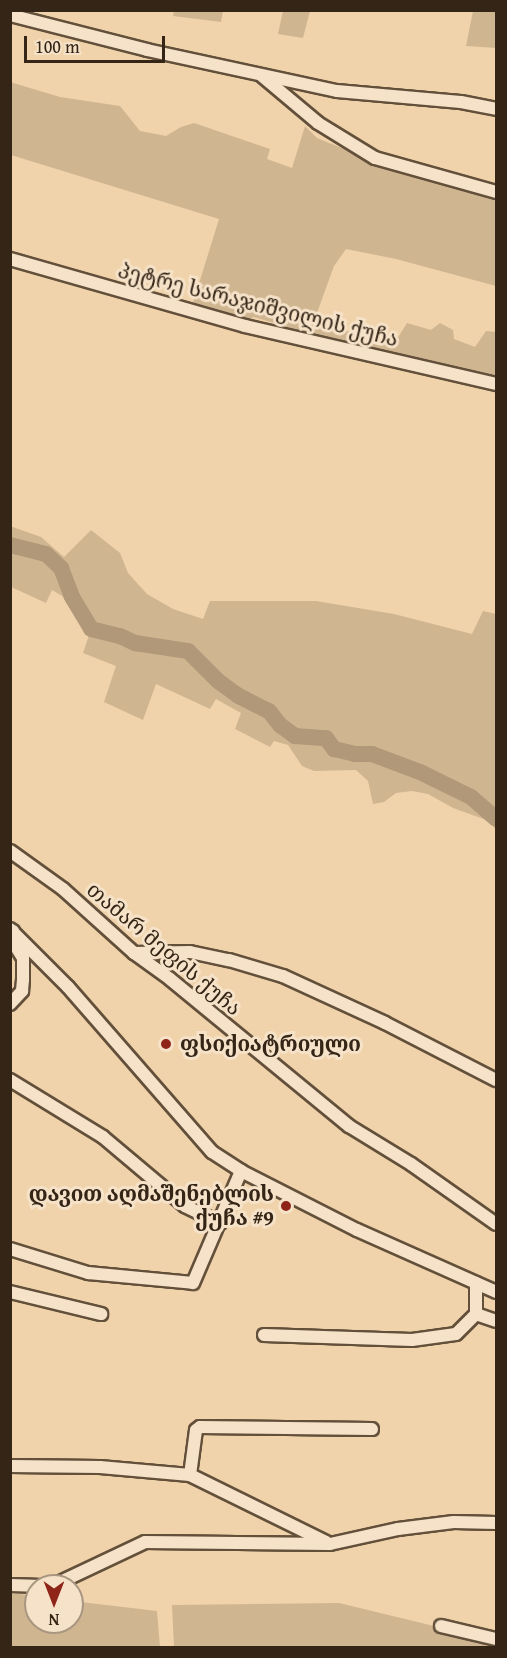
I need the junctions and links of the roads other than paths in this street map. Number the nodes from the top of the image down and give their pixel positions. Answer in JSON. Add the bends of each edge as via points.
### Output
{"nodes":[{"id":1,"x":10,"y":15,"type":"edge"},
{"id":2,"x":259,"y":74,"type":"junction"},
{"id":3,"x":496,"y":110,"type":"edge"},
{"id":4,"x":496,"y":192,"type":"edge"},
{"id":5,"x":10,"y":259,"type":"edge"},
{"id":6,"x":496,"y":384,"type":"edge"},
{"id":7,"x":10,"y":851,"type":"edge"},
{"id":8,"x":11,"y":929,"type":"edge"},
{"id":9,"x":134,"y":953,"type":"junction"},
{"id":10,"x":10,"y":1004,"type":"edge"},
{"id":11,"x":10,"y":1080,"type":"edge"},
{"id":12,"x":496,"y":1080,"type":"edge"},
{"id":13,"x":241,"y":1171,"type":"junction"},
{"id":14,"x":220,"y":1223,"type":"junction"},
{"id":15,"x":496,"y":1224,"type":"edge"},
{"id":16,"x":10,"y":1250,"type":"edge"},
{"id":17,"x":476,"y":1283,"type":"junction"},
{"id":18,"x":10,"y":1292,"type":"edge"},
{"id":19,"x":496,"y":1292,"type":"edge"},
{"id":20,"x":101,"y":1314,"type":"dead end"},
{"id":21,"x":476,"y":1314,"type":"junction"},
{"id":22,"x":496,"y":1321,"type":"edge"},
{"id":23,"x":264,"y":1335,"type":"dead end"},
{"id":24,"x":372,"y":1429,"type":"dead end"},
{"id":25,"x":10,"y":1466,"type":"edge"},
{"id":26,"x":190,"y":1475,"type":"junction"},
{"id":27,"x":496,"y":1523,"type":"edge"},
{"id":28,"x":330,"y":1544,"type":"junction"},
{"id":29,"x":77,"y":1574,"type":"edge"},
{"id":30,"x":441,"y":1626,"type":"dead end"},
{"id":31,"x":496,"y":1639,"type":"edge"}],
"edges":[{"from":1,"to":2,"type":"street"},
{"from":2,"to":3,"type":"street","via":[[337,91],[461,102]]},
{"from":2,"to":4,"type":"street","via":[[318,123],[375,158]]},
{"from":5,"to":6,"type":"street","name":"პეტრე სარაჯიშვილის ქუჩა","via":[[245,326]]},
{"from":7,"to":9,"type":"street","name":"თამარ მეფის ქუჩა","via":[[63,889]]},
{"from":8,"to":10,"type":"street","via":[[23,958],[23,980],[22,991]]},
{"from":8,"to":13,"type":"street","via":[[68,987],[197,1137]]},
{"from":9,"to":12,"type":"street","via":[[190,952],[283,976]]},
{"from":9,"to":15,"type":"street","name":"თამარ მეფის ქუჩა","via":[[349,1126]]},
{"from":11,"to":14,"type":"street","via":[[103,1137],[185,1206]]},
{"from":13,"to":14,"type":"street"},
{"from":13,"to":17,"type":"street","via":[[357,1230]]},
{"from":14,"to":16,"type":"street","via":[[190,1284],[88,1272]]},
{"from":17,"to":19,"type":"street"},
{"from":17,"to":21,"type":"street"},
{"from":18,"to":20,"type":"street"},
{"from":21,"to":22,"type":"street"},
{"from":21,"to":23,"type":"street","via":[[456,1334],[412,1340]]},
{"from":24,"to":26,"type":"street","via":[[200,1427],[196,1430]]},
{"from":25,"to":26,"type":"street","via":[[100,1467]]},
{"from":26,"to":28,"type":"street"},
{"from":27,"to":28,"type":"street","via":[[454,1522]]},
{"from":28,"to":29,"type":"street","via":[[145,1542]]},
{"from":30,"to":31,"type":"street"}]}
